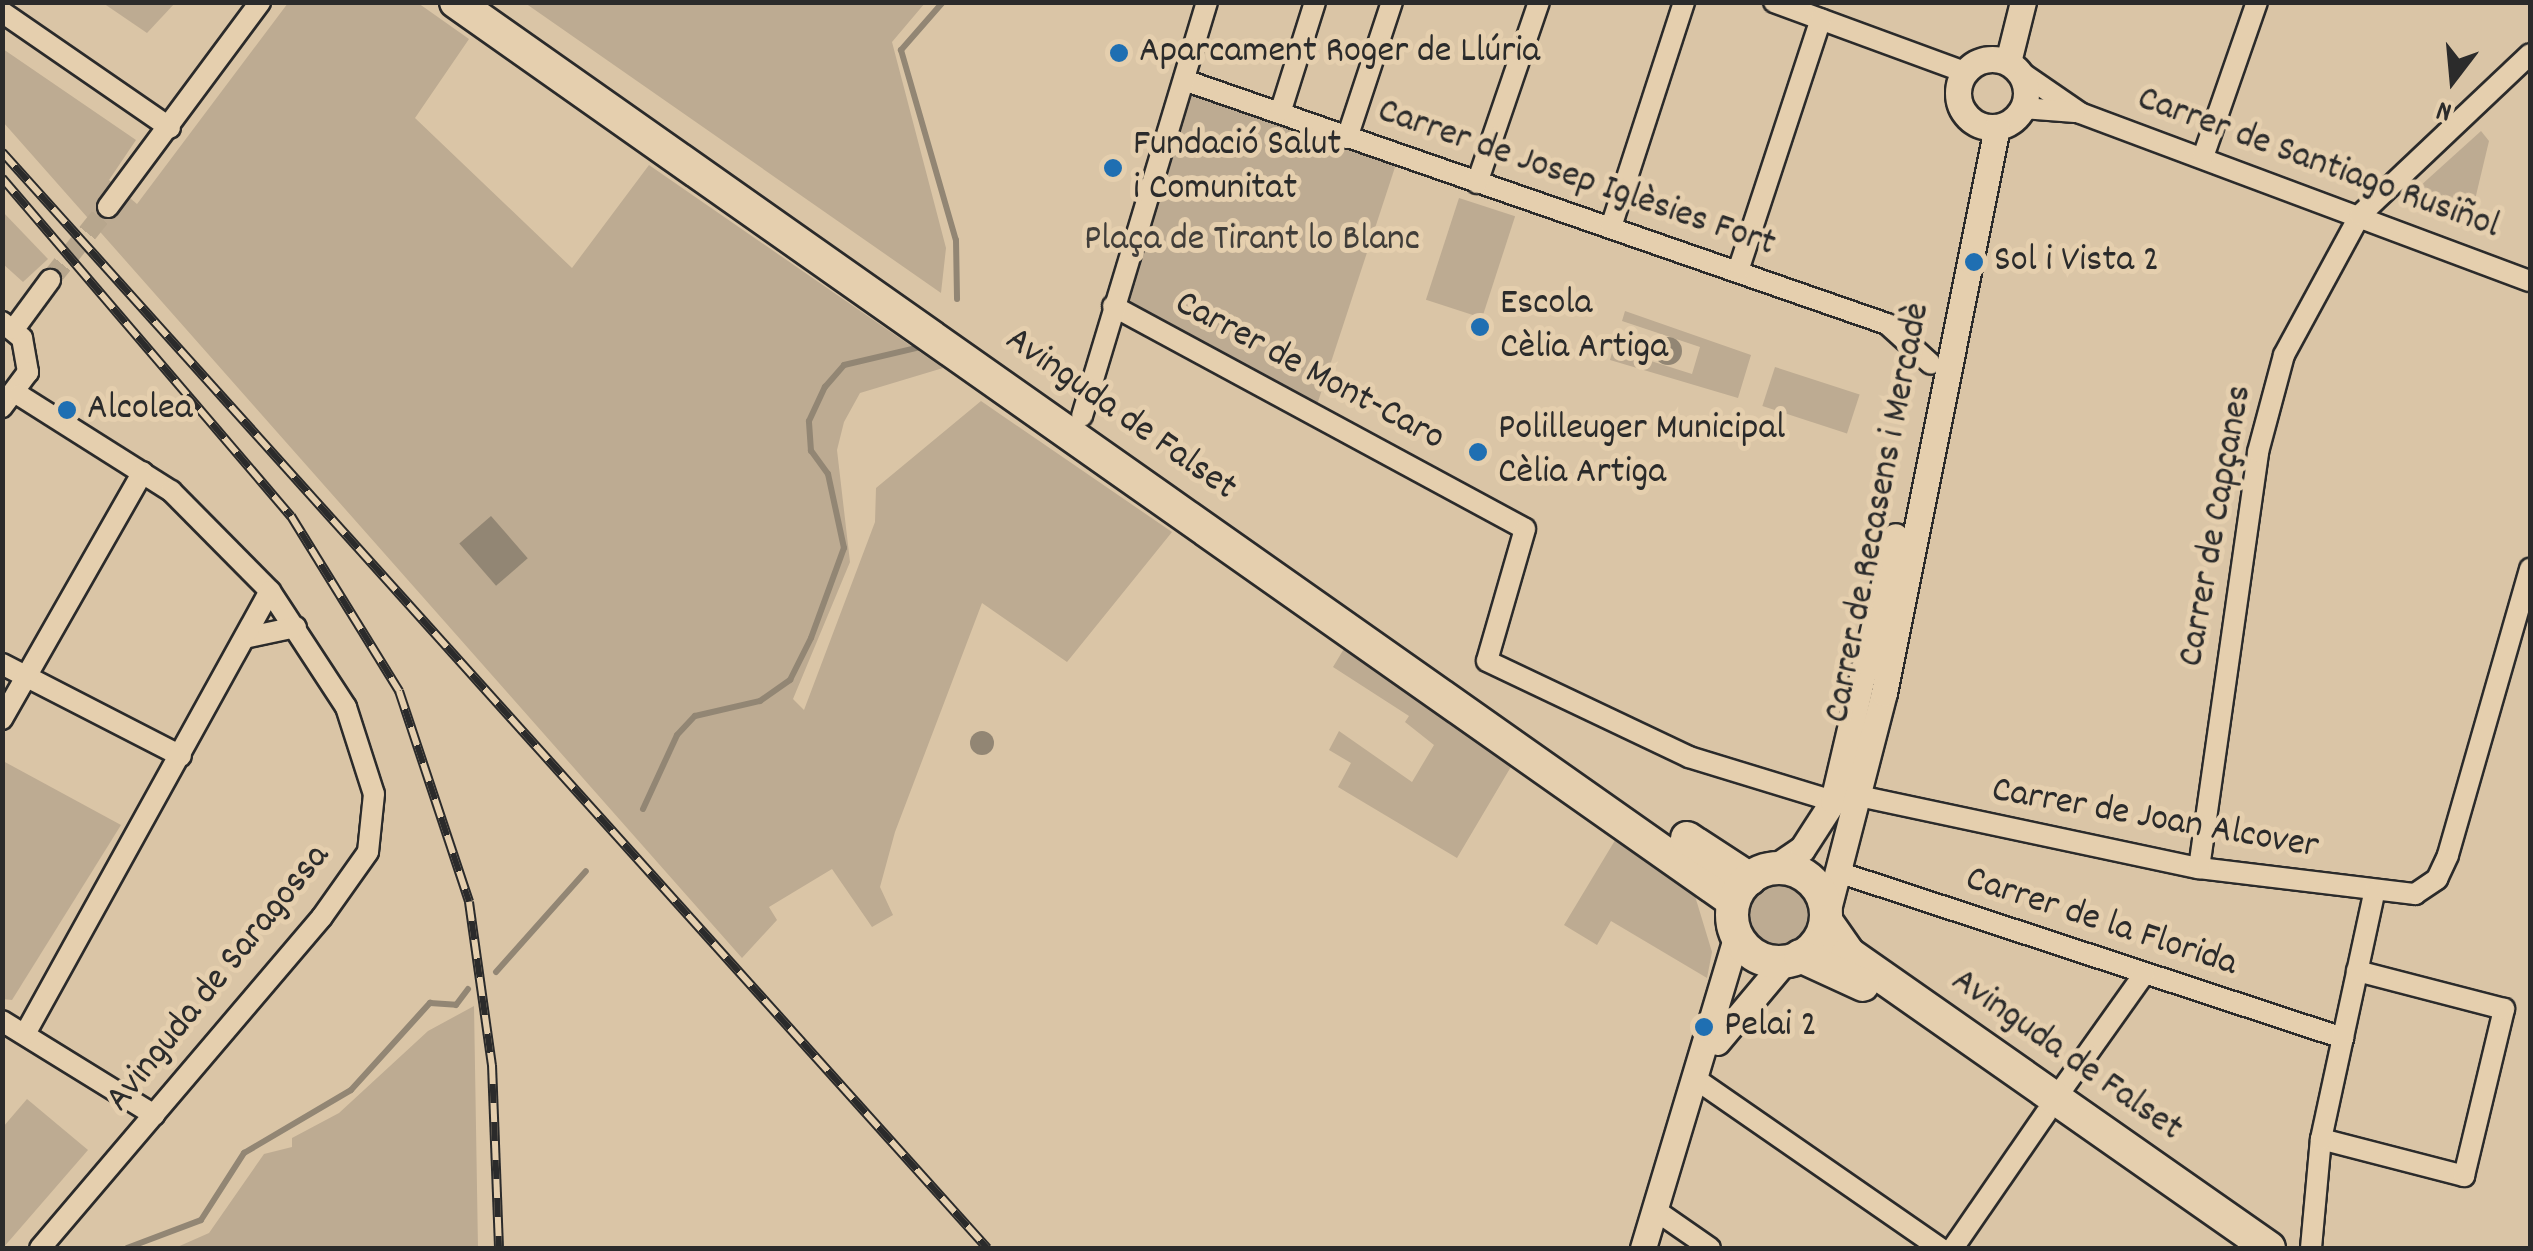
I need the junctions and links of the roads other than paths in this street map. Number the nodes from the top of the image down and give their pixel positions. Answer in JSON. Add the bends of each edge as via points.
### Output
{"nodes":[{"id":1,"x":260,"y":2,"type":"edge"},
{"id":2,"x":456,"y":2,"type":"edge"},
{"id":3,"x":485,"y":2,"type":"edge"},
{"id":4,"x":1208,"y":2,"type":"edge"},
{"id":5,"x":1314,"y":2,"type":"edge"},
{"id":6,"x":1392,"y":2,"type":"edge"},
{"id":7,"x":1539,"y":2,"type":"edge"},
{"id":8,"x":1684,"y":2,"type":"edge"},
{"id":9,"x":1774,"y":2,"type":"edge"},
{"id":10,"x":2010,"y":2,"type":"edge"},
{"id":11,"x":2023,"y":2,"type":"edge"},
{"id":12,"x":2257,"y":2,"type":"edge"},
{"id":13,"x":2,"y":12,"type":"edge"},
{"id":14,"x":1822,"y":20,"type":"junction"},
{"id":15,"x":2530,"y":54,"type":"edge"},
{"id":16,"x":2005,"y":64,"type":"junction"},
{"id":17,"x":1964,"y":72,"type":"junction"},
{"id":18,"x":1184,"y":80,"type":"junction"},
{"id":19,"x":2022,"y":108,"type":"junction"},
{"id":20,"x":1282,"y":110,"type":"junction"},
{"id":21,"x":2080,"y":113,"type":"junction"},
{"id":22,"x":1987,"y":126,"type":"junction"},
{"id":23,"x":170,"y":128,"type":"junction"},
{"id":24,"x":1347,"y":138,"type":"junction"},
{"id":25,"x":2202,"y":158,"type":"junction"},
{"id":26,"x":1477,"y":183,"type":"junction"},
{"id":27,"x":108,"y":207,"type":"tunnel mouth"},
{"id":28,"x":2360,"y":215,"type":"junction"},
{"id":29,"x":1611,"y":226,"type":"junction"},
{"id":30,"x":1738,"y":271,"type":"junction"},
{"id":31,"x":50,"y":280,"type":"tunnel mouth"},
{"id":32,"x":2530,"y":281,"type":"edge"},
{"id":33,"x":1113,"y":306,"type":"junction"},
{"id":34,"x":8,"y":326,"type":"edge"},
{"id":35,"x":1931,"y":364,"type":"junction"},
{"id":36,"x":11,"y":401,"type":"edge"},
{"id":37,"x":1082,"y":416,"type":"junction"},
{"id":38,"x":143,"y":472,"type":"junction"},
{"id":39,"x":2530,"y":569,"type":"edge"},
{"id":40,"x":270,"y":591,"type":"junction"},
{"id":41,"x":296,"y":627,"type":"junction"},
{"id":42,"x":248,"y":637,"type":"junction"},
{"id":43,"x":1487,"y":662,"type":"joint"},
{"id":44,"x":2,"y":664,"type":"edge"},
{"id":45,"x":27,"y":677,"type":"junction"},
{"id":46,"x":2,"y":719,"type":"edge"},
{"id":47,"x":181,"y":756,"type":"junction"},
{"id":48,"x":1846,"y":799,"type":"junction"},
{"id":49,"x":2198,"y":868,"type":"junction"},
{"id":50,"x":1838,"y":872,"type":"junction"},
{"id":51,"x":1752,"y":883,"type":"junction"},
{"id":52,"x":2374,"y":893,"type":"junction"},
{"id":53,"x":1826,"y":917,"type":"junction"},
{"id":54,"x":1737,"y":936,"type":"junction"},
{"id":55,"x":1792,"y":959,"type":"junction"},
{"id":56,"x":2357,"y":971,"type":"junction"},
{"id":57,"x":2144,"y":974,"type":"junction"},
{"id":58,"x":2,"y":1021,"type":"edge"},
{"id":59,"x":25,"y":1034,"type":"junction"},
{"id":60,"x":2342,"y":1038,"type":"junction"},
{"id":61,"x":1708,"y":1054,"type":"junction"},
{"id":62,"x":1700,"y":1082,"type":"junction"},
{"id":63,"x":2052,"y":1106,"type":"junction"},
{"id":64,"x":154,"y":1116,"type":"junction"},
{"id":65,"x":2321,"y":1139,"type":"junction"},
{"id":66,"x":1658,"y":1212,"type":"junction"},
{"id":67,"x":40,"y":1248,"type":"edge"},
{"id":68,"x":1643,"y":1248,"type":"edge"},
{"id":69,"x":1710,"y":1248,"type":"edge"},
{"id":70,"x":1940,"y":1248,"type":"edge"},
{"id":71,"x":1953,"y":1248,"type":"edge"},
{"id":72,"x":2237,"y":1248,"type":"edge"},
{"id":73,"x":2269,"y":1248,"type":"edge"},
{"id":74,"x":2311,"y":1248,"type":"edge"}],
"edges":[{"from":1,"to":23,"type":"street"},
{"from":2,"to":51,"type":"main road","name":"Avinguda de Falset","via":[[1682,856]]},
{"from":3,"to":37,"type":"main road","name":"Avinguda de Falset"},
{"from":4,"to":18,"type":"street"},
{"from":5,"to":20,"type":"street"},
{"from":6,"to":24,"type":"street"},
{"from":7,"to":26,"type":"street"},
{"from":8,"to":29,"type":"street"},
{"from":9,"to":14,"type":"street"},
{"from":10,"to":16,"type":"street"},
{"from":11,"to":16,"type":"street"},
{"from":12,"to":25,"type":"street"},
{"from":13,"to":23,"type":"street"},
{"from":14,"to":17,"type":"street"},
{"from":14,"to":30,"type":"street"},
{"from":15,"to":28,"type":"street","name":"Carrer de Capçanes"},
{"from":16,"to":17,"type":"street"},
{"from":16,"to":19,"type":"street"},
{"from":16,"to":21,"type":"street","name":"Carrer de Santiago Rusiñol"},
{"from":17,"to":22,"type":"street","via":[[1958,102]]},
{"from":18,"to":20,"type":"street","name":"Carrer de Josep Iglèsies Fort"},
{"from":18,"to":33,"type":"street"},
{"from":19,"to":21,"type":"street","name":"Carrer de Santiago Rusiñol"},
{"from":19,"to":22,"type":"street"},
{"from":20,"to":24,"type":"street","name":"Carrer de Josep Iglèsies Fort"},
{"from":21,"to":25,"type":"street","name":"Carrer de Santiago Rusiñol"},
{"from":22,"to":35,"type":"street","name":"Carrer de Recasens i Mercadè"},
{"from":22,"to":48,"type":"street","name":"Carrer de Recasens i Mercadè"},
{"from":23,"to":27,"type":"street"},
{"from":24,"to":26,"type":"street","name":"Carrer de Josep Iglèsies Fort"},
{"from":25,"to":28,"type":"street","name":"Carrer de Santiago Rusiñol"},
{"from":26,"to":29,"type":"street","name":"Carrer de Josep Iglèsies Fort"},
{"from":28,"to":32,"type":"street","name":"Carrer de Santiago Rusiñol"},
{"from":28,"to":49,"type":"street","name":"Carrer de Capçanes","via":[[2313,294],[2272,394]]},
{"from":29,"to":30,"type":"street","name":"Carrer de Josep Iglèsies Fort"},
{"from":30,"to":35,"type":"street","name":"Carrer de Josep Iglèsies Fort","via":[[1887,324]]},
{"from":31,"to":34,"type":"street"},
{"from":33,"to":37,"type":"street"},
{"from":33,"to":43,"type":"street","name":"Carrer de Mont-Caro","via":[[1525,529]]},
{"from":34,"to":36,"type":"street","via":[[28,354]]},
{"from":35,"to":48,"type":"street","name":"Carrer de Recasens i Mercadè"},
{"from":36,"to":38,"type":"street","name":"Avinguda de Saragossa"},
{"from":37,"to":51,"type":"main road","name":"Avinguda de Falset"},
{"from":38,"to":40,"type":"street","name":"Avinguda de Saragossa"},
{"from":38,"to":45,"type":"street"},
{"from":39,"to":52,"type":"street","name":"Carrer de Joan Alcover","via":[[2437,880],[2415,894]]},
{"from":40,"to":41,"type":"street","name":"Avinguda de Saragossa"},
{"from":40,"to":42,"type":"street"},
{"from":41,"to":42,"type":"street"},
{"from":41,"to":64,"type":"street","name":"Avinguda de Saragossa","via":[[346,708],[374,794],[368,852]]},
{"from":42,"to":47,"type":"street"},
{"from":43,"to":48,"type":"street","name":"Carrer de Joan Alcover","via":[[1689,757]]},
{"from":44,"to":45,"type":"street"},
{"from":45,"to":46,"type":"street"},
{"from":45,"to":47,"type":"street"},
{"from":47,"to":59,"type":"street"},
{"from":48,"to":49,"type":"street","name":"Carrer de Joan Alcover"},
{"from":48,"to":50,"type":"street","name":"Carrer de Recasens i Mercadè"},
{"from":48,"to":51,"type":"street","name":"Carrer de Recasens i Mercadè","via":[[1802,849]]},
{"from":49,"to":52,"type":"street","name":"Carrer de Joan Alcover"},
{"from":50,"to":53,"type":"street","name":"Carrer de Recasens i Mercadè"},
{"from":50,"to":57,"type":"street","name":"Carrer de la Florida"},
{"from":51,"to":53,"type":"main road","via":[[1803,874]]},
{"from":51,"to":54,"type":"main road"},
{"from":52,"to":56,"type":"street"},
{"from":53,"to":55,"type":"main road"},
{"from":53,"to":63,"type":"main road","name":"Avinguda de Falset","via":[[1848,953]]},
{"from":54,"to":55,"type":"main road","via":[[1758,957]]},
{"from":54,"to":61,"type":"street"},
{"from":55,"to":61,"type":"street"},
{"from":55,"to":63,"type":"main road","name":"Avinguda de Falset","via":[[1858,982]]},
{"from":56,"to":60,"type":"street"},
{"from":56,"to":65,"type":"street","via":[[2504,1009],[2464,1176]]},
{"from":57,"to":60,"type":"street","name":"Carrer de la Florida"},
{"from":57,"to":63,"type":"street"},
{"from":58,"to":59,"type":"street"},
{"from":59,"to":64,"type":"street"},
{"from":60,"to":65,"type":"street"},
{"from":61,"to":62,"type":"street"},
{"from":62,"to":66,"type":"street"},
{"from":62,"to":70,"type":"street"},
{"from":63,"to":71,"type":"street"},
{"from":63,"to":72,"type":"main road","name":"Avinguda de Falset"},
{"from":63,"to":73,"type":"main road","name":"Avinguda de Falset"},
{"from":64,"to":67,"type":"street","name":"Avinguda de Saragossa"},
{"from":65,"to":74,"type":"street"},
{"from":66,"to":68,"type":"street"},
{"from":66,"to":69,"type":"street"}]}
